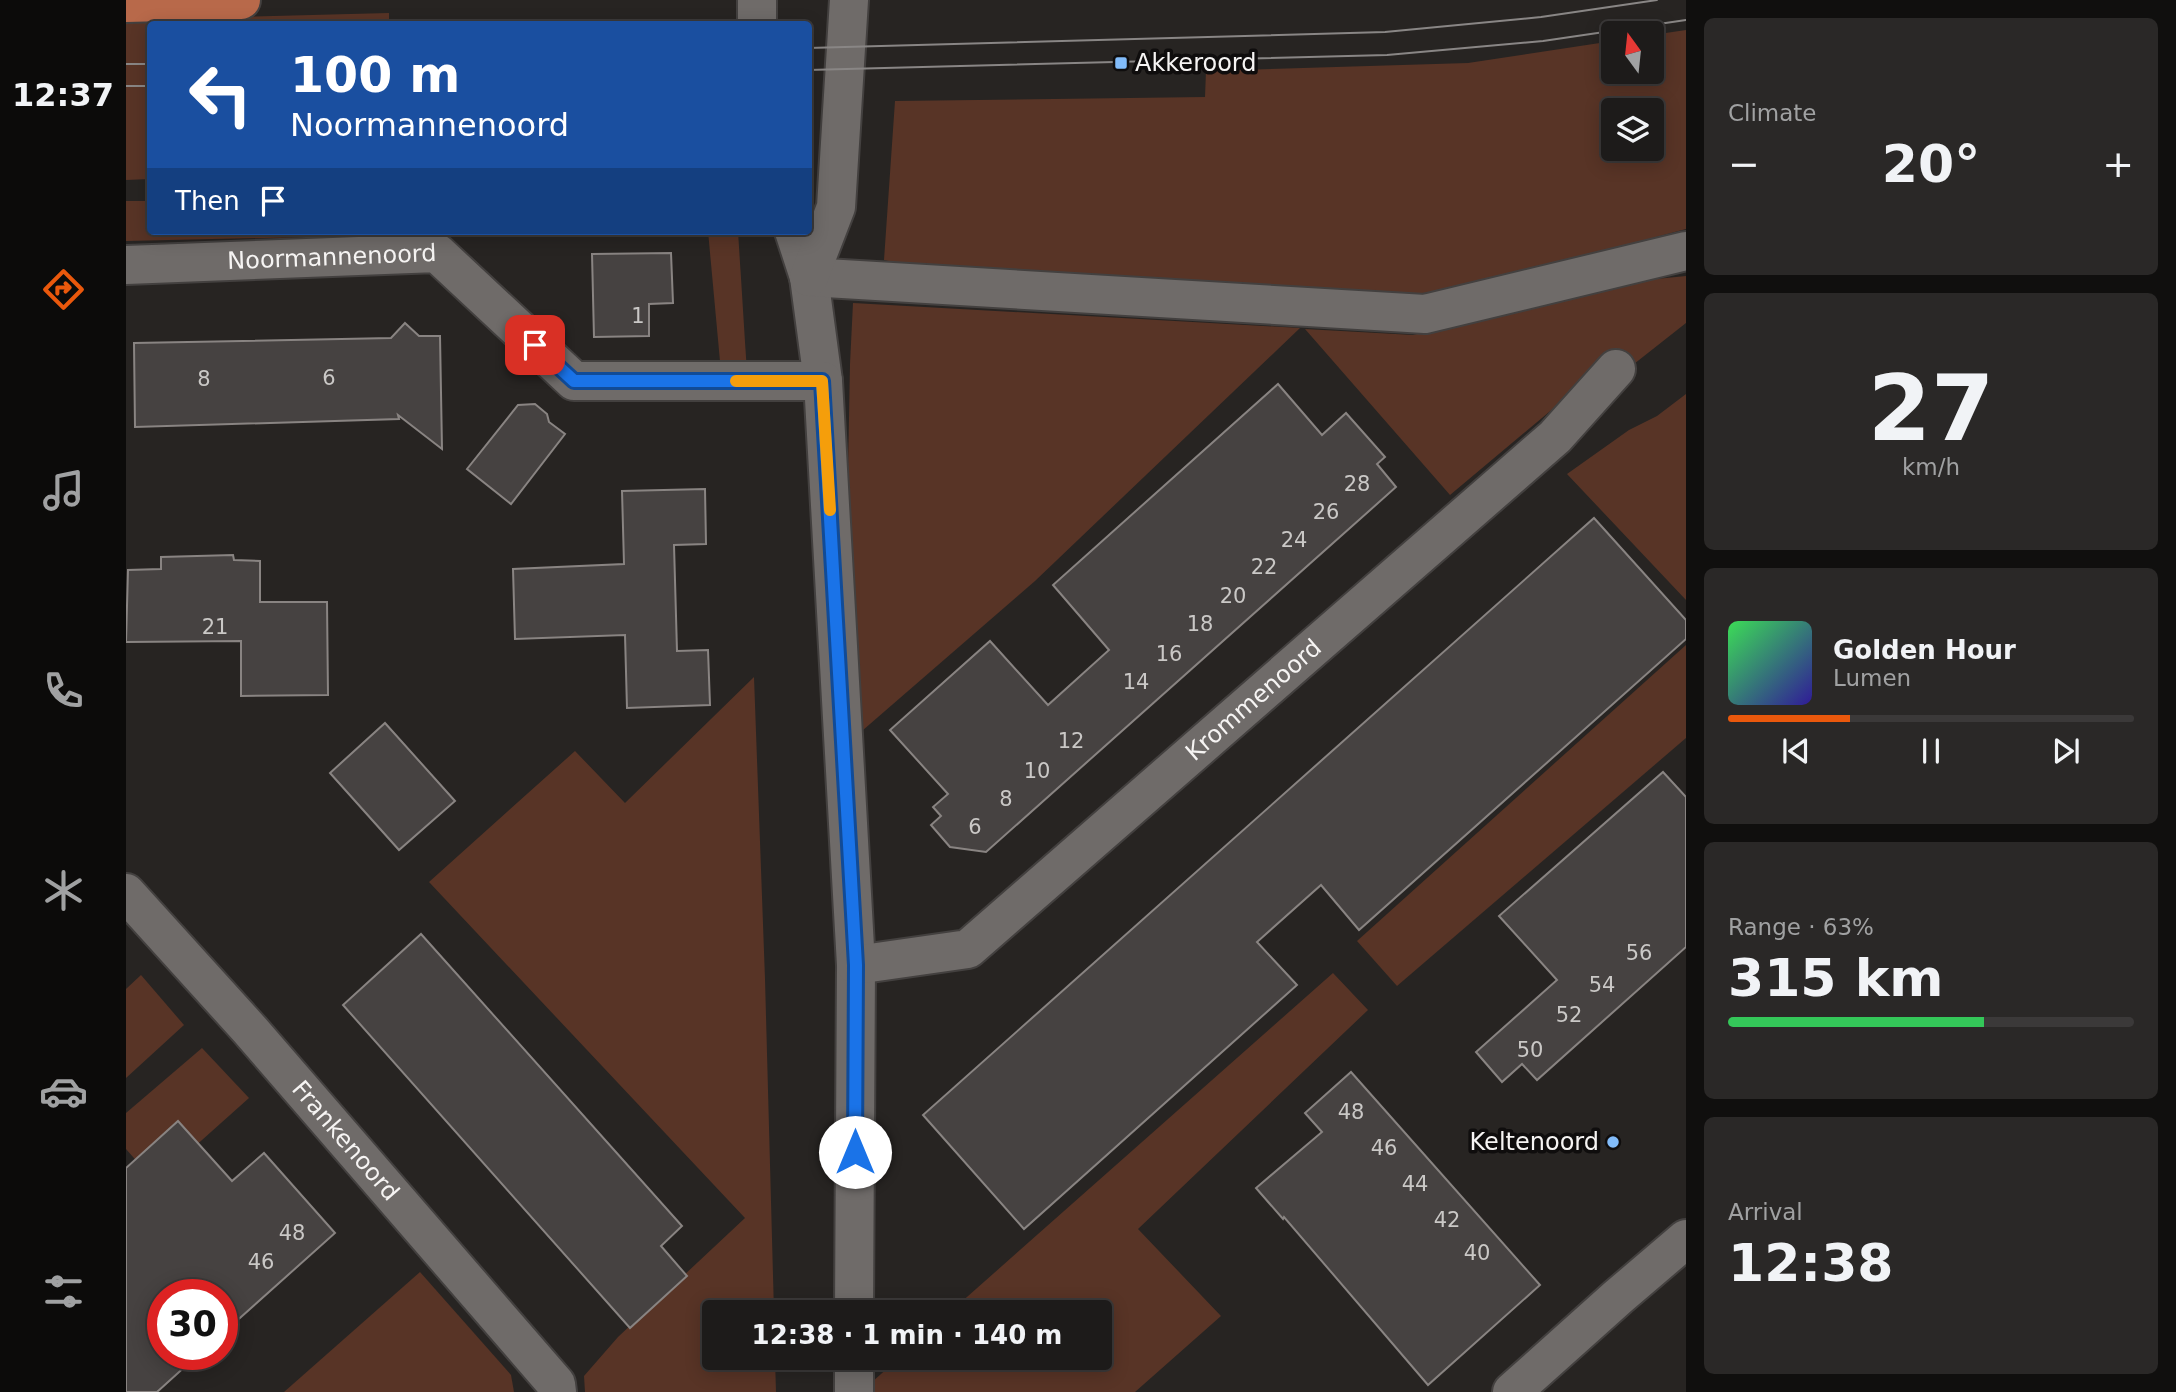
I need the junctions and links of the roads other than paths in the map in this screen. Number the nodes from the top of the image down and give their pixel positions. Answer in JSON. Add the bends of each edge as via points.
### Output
{"nodes":[{"id":1,"x":241,"y":0,"type":"edge"},
{"id":2,"x":757,"y":0,"type":"edge"},
{"id":3,"x":849,"y":0,"type":"edge"},
{"id":4,"x":126,"y":3,"type":"edge"},
{"id":5,"x":757,"y":21,"type":"edge"},
{"id":6,"x":795,"y":235,"type":"edge"},
{"id":7,"x":1686,"y":251,"type":"edge"},
{"id":8,"x":126,"y":265,"type":"edge"},
{"id":9,"x":809,"y":277,"type":"junction"},
{"id":10,"x":1616,"y":369,"type":"dead end"},
{"id":11,"x":822,"y":381,"type":"junction"},
{"id":12,"x":126,"y":893,"type":"edge"},
{"id":13,"x":856,"y":965,"type":"junction"},
{"id":14,"x":1686,"y":1239,"type":"edge"},
{"id":15,"x":854,"y":1300,"type":"edge"},
{"id":16,"x":854,"y":1370,"type":"edge"},
{"id":17,"x":557,"y":1392,"type":"edge"},
{"id":18,"x":854,"y":1392,"type":"edge"},
{"id":19,"x":1512,"y":1392,"type":"edge"}],
"edges":[{"from":1,"to":4,"type":"main road"},
{"from":2,"to":5,"type":"street"},
{"from":3,"to":9,"type":"street","via":[[836,206]]},
{"from":6,"to":9,"type":"street"},
{"from":7,"to":9,"type":"street","via":[[1425,314]]},
{"from":8,"to":11,"type":"street","name":"Noormannenoord","via":[[437,253],[574,381]]},
{"from":9,"to":11,"type":"street"},
{"from":10,"to":13,"type":"street","name":"Krommenoord","via":[[1555,438],[968,949]]},
{"from":11,"to":13,"type":"street"},
{"from":12,"to":17,"type":"street","name":"Frankenoord","via":[[556,1384]]},
{"from":13,"to":15,"type":"street"},
{"from":14,"to":19,"type":"street"},
{"from":16,"to":18,"type":"street"}]}
